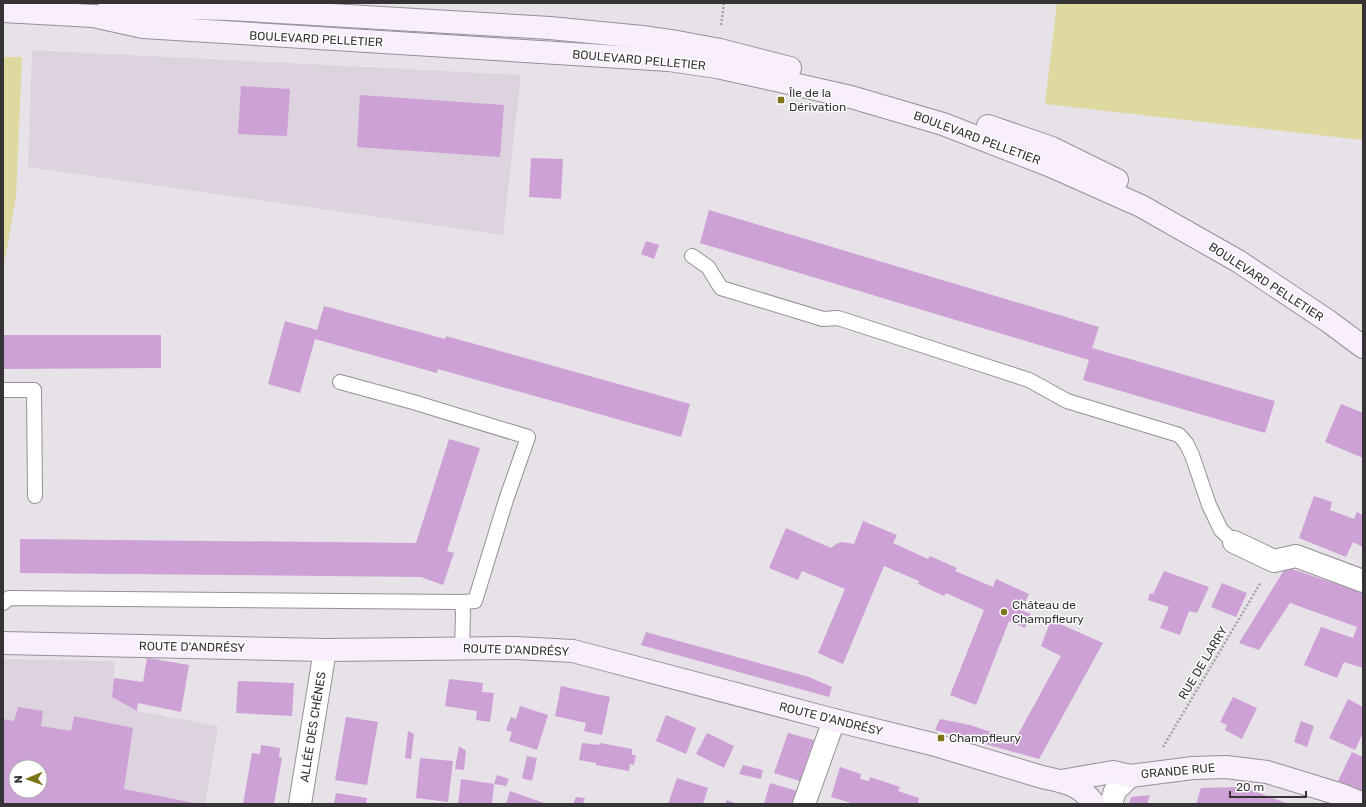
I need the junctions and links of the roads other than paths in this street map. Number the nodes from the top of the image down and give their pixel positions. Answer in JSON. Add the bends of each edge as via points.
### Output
{"nodes":[{"id":1,"x":3,"y":11,"type":"edge"},
{"id":2,"x":92,"y":16,"type":"junction"},
{"id":3,"x":692,"y":256,"type":"dead end"},
{"id":4,"x":1363,"y":330,"type":"edge"},
{"id":5,"x":1363,"y":347,"type":"edge"},
{"id":6,"x":340,"y":382,"type":"dead end"},
{"id":7,"x":3,"y":390,"type":"edge"},
{"id":8,"x":35,"y":496,"type":"dead end"},
{"id":9,"x":1234,"y":542,"type":"joint"},
{"id":10,"x":1363,"y":581,"type":"edge"},
{"id":11,"x":462,"y":602,"type":"junction"},
{"id":12,"x":3,"y":603,"type":"edge"},
{"id":13,"x":3,"y":643,"type":"edge"},
{"id":14,"x":462,"y":648,"type":"junction"},
{"id":15,"x":325,"y":650,"type":"junction"},
{"id":16,"x":834,"y":720,"type":"junction"},
{"id":17,"x":1138,"y":775,"type":"junction"},
{"id":18,"x":1061,"y":780,"type":"junction"},
{"id":19,"x":300,"y":804,"type":"edge"},
{"id":20,"x":804,"y":804,"type":"edge"},
{"id":21,"x":1094,"y":804,"type":"edge"},
{"id":22,"x":1111,"y":804,"type":"edge"},
{"id":23,"x":1363,"y":804,"type":"edge"}],
"edges":[{"from":1,"to":2,"type":"main road","name":"BOULEVARD PELLETIER"},
{"from":2,"to":4,"type":"main road","name":"BOULEVARD PELLETIER","via":[[143,7],[229,9],[550,28],[649,38],[727,52],[861,86],[1052,148],[1144,193],[1244,248]]},
{"from":2,"to":5,"type":"main road","name":"BOULEVARD PELLETIER","via":[[159,29],[669,60],[717,67],[850,97],[943,124],[1051,166],[1141,206],[1238,261]]},
{"from":3,"to":9,"type":"lane","via":[[708,267],[721,288],[823,319],[838,318],[1022,377],[1067,402],[1179,435],[1192,455],[1221,530]]},
{"from":6,"to":11,"type":"lane","via":[[528,438],[475,601]]},
{"from":7,"to":8,"type":"lane","via":[[34,390]]},
{"from":9,"to":10,"type":"street","via":[[1274,561],[1296,556]]},
{"from":11,"to":12,"type":"lane","via":[[9,598]]},
{"from":11,"to":14,"type":"lane"},
{"from":13,"to":15,"type":"main road","name":"ROUTE D'ANDRÉSY"},
{"from":14,"to":15,"type":"main road","name":"ROUTE D'ANDRÉSY"},
{"from":14,"to":16,"type":"main road","name":"ROUTE D'ANDRÉSY","via":[[573,651]]},
{"from":15,"to":19,"type":"street","name":"ALLÉE DES CHÊNES"},
{"from":16,"to":18,"type":"main road","name":"ROUTE D'ANDRÉSY"},
{"from":16,"to":20,"type":"street"},
{"from":17,"to":18,"type":"main road","name":"GRANDE RUE","via":[[1113,772]]},
{"from":17,"to":22,"type":"street","via":[[1115,791]]},
{"from":17,"to":23,"type":"main road","name":"GRANDE RUE","via":[[1211,767],[1247,769],[1267,772]]},
{"from":18,"to":21,"type":"main road","via":[[1082,791]]}]}
